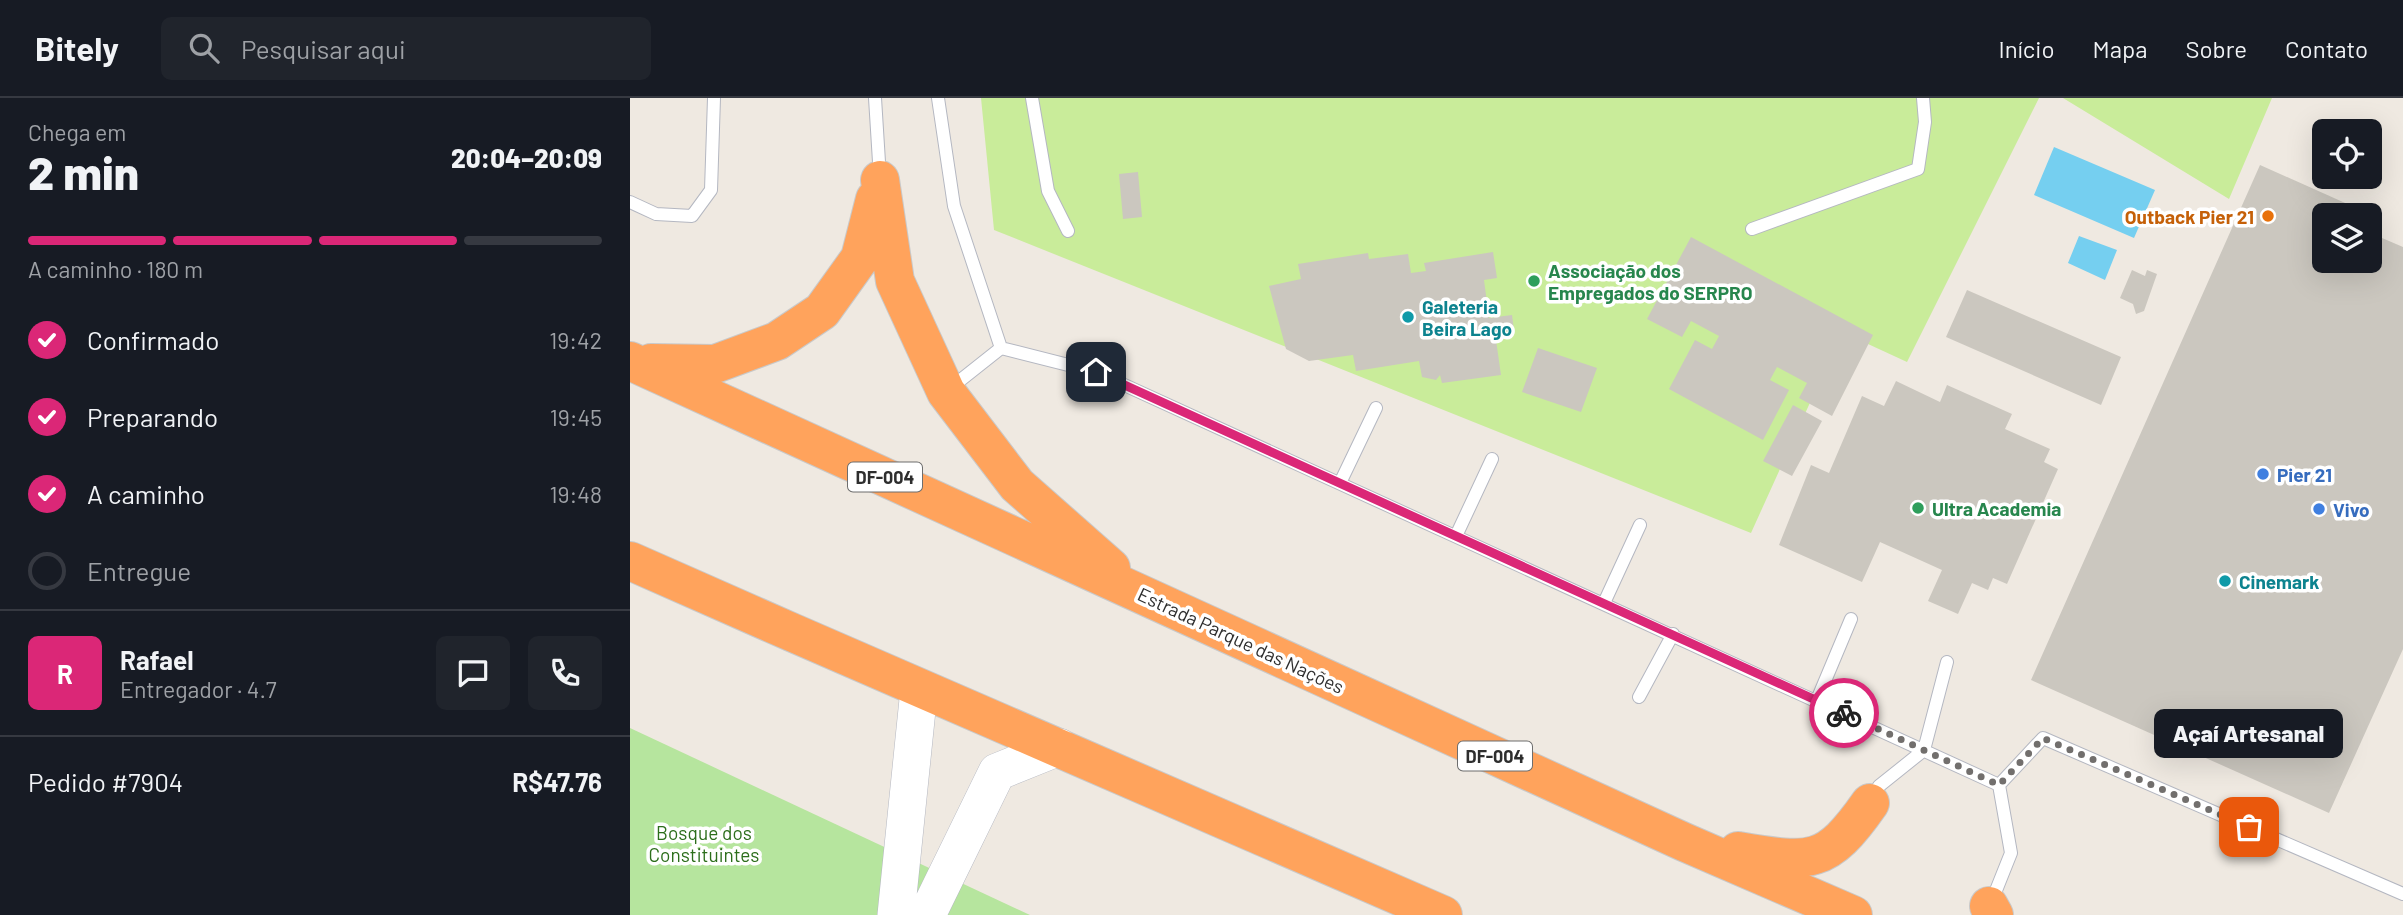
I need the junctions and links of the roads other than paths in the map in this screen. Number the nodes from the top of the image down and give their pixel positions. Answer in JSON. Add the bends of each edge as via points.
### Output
{"nodes":[{"id":1,"x":715,"y":98,"type":"edge"},
{"id":2,"x":875,"y":98,"type":"edge"},
{"id":3,"x":938,"y":98,"type":"edge"},
{"id":4,"x":1032,"y":98,"type":"edge"},
{"id":5,"x":1923,"y":98,"type":"edge"},
{"id":6,"x":880,"y":180,"type":"junction"},
{"id":7,"x":630,"y":202,"type":"edge"},
{"id":8,"x":1752,"y":229,"type":"dead end"},
{"id":9,"x":1068,"y":231,"type":"dead end"},
{"id":10,"x":1002,"y":348,"type":"junction"},
{"id":11,"x":632,"y":362,"type":"edge"},
{"id":12,"x":946,"y":392,"type":"junction"},
{"id":13,"x":1376,"y":408,"type":"dead end"},
{"id":14,"x":1492,"y":459,"type":"dead end"},
{"id":15,"x":1340,"y":482,"type":"junction"},
{"id":16,"x":1640,"y":525,"type":"dead end"},
{"id":17,"x":1456,"y":536,"type":"junction"},
{"id":18,"x":630,"y":561,"type":"edge"},
{"id":19,"x":1139,"y":594,"type":"junction"},
{"id":20,"x":1604,"y":603,"type":"junction"},
{"id":21,"x":1851,"y":619,"type":"dead end"},
{"id":22,"x":1673,"y":634,"type":"junction"},
{"id":23,"x":1947,"y":662,"type":"dead end"},
{"id":24,"x":919,"y":690,"type":"junction"},
{"id":25,"x":1639,"y":697,"type":"dead end"},
{"id":26,"x":1817,"y":700,"type":"junction"},
{"id":27,"x":1059,"y":747,"type":"junction"},
{"id":28,"x":1924,"y":750,"type":"junction"},
{"id":29,"x":1999,"y":785,"type":"junction"},
{"id":30,"x":1870,"y":803,"type":"joint"},
{"id":31,"x":1684,"y":842,"type":"junction"},
{"id":32,"x":2403,"y":894,"type":"edge"},
{"id":33,"x":1997,"y":912,"type":"edge"},
{"id":34,"x":896,"y":915,"type":"edge"},
{"id":35,"x":927,"y":915,"type":"edge"},
{"id":36,"x":1443,"y":915,"type":"edge"},
{"id":37,"x":1853,"y":915,"type":"edge"}],
"edges":[{"from":1,"to":7,"type":"lane","via":[[711,190],[692,216],[656,214]]},
{"from":2,"to":6,"type":"lane"},
{"from":3,"to":10,"type":"lane","via":[[954,206]]},
{"from":4,"to":9,"type":"lane","via":[[1048,191]]},
{"from":5,"to":8,"type":"lane","via":[[1918,169]]},
{"from":6,"to":11,"type":"highway","via":[[860,258],[822,311],[777,341],[715,364]]},
{"from":6,"to":12,"type":"highway","via":[[895,281]]},
{"from":10,"to":12,"type":"lane"},
{"from":10,"to":15,"type":"lane","via":[[1096,372]]},
{"from":11,"to":19,"type":"highway","name":"Estrada Parque das Nações","number":"DF-004"},
{"from":12,"to":19,"type":"highway","via":[[1017,485]]},
{"from":13,"to":15,"type":"lane"},
{"from":14,"to":17,"type":"lane"},
{"from":15,"to":17,"type":"lane"},
{"from":16,"to":20,"type":"lane"},
{"from":17,"to":20,"type":"lane"},
{"from":18,"to":24,"type":"highway"},
{"from":19,"to":31,"type":"highway","name":"Estrada Parque das Nações","number":"DF-004"},
{"from":20,"to":22,"type":"lane"},
{"from":21,"to":26,"type":"lane"},
{"from":22,"to":25,"type":"lane"},
{"from":22,"to":26,"type":"lane"},
{"from":23,"to":28,"type":"lane"},
{"from":24,"to":27,"type":"highway"},
{"from":24,"to":34,"type":"street"},
{"from":26,"to":28,"type":"lane"},
{"from":27,"to":35,"type":"street","via":[[997,772]]},
{"from":27,"to":36,"type":"highway"},
{"from":28,"to":29,"type":"lane"},
{"from":28,"to":30,"type":"lane","via":[[1879,786]]},
{"from":29,"to":32,"type":"lane","via":[[2043,738]]},
{"from":29,"to":33,"type":"lane","via":[[2011,853]]},
{"from":30,"to":31,"type":"highway","via":[[1846,837],[1820,855],[1788,859]]},
{"from":31,"to":37,"type":"highway","name":"Estrada Parque das Nações","number":"DF-004"}]}
